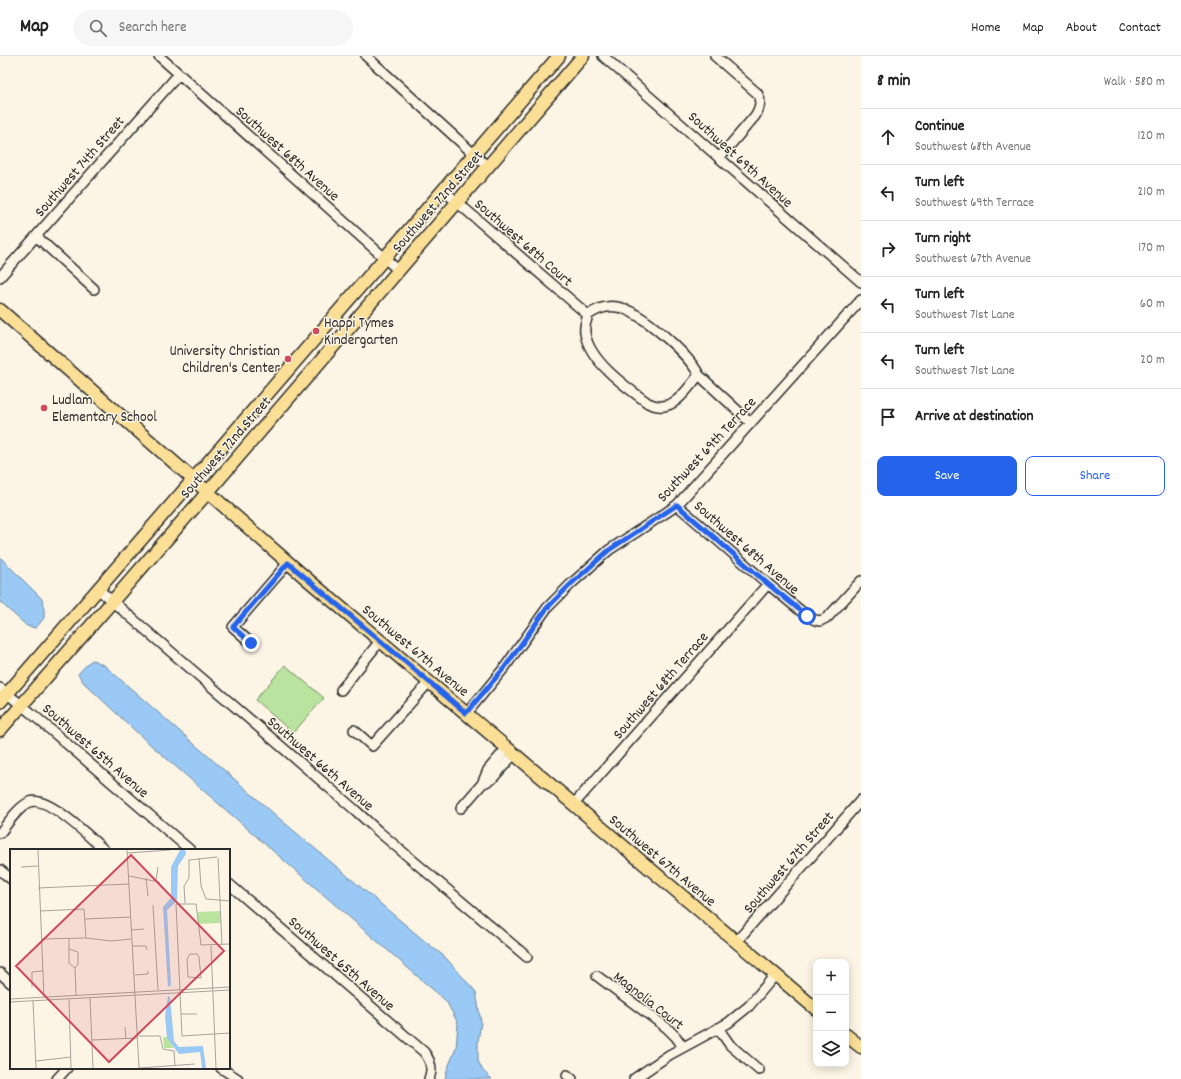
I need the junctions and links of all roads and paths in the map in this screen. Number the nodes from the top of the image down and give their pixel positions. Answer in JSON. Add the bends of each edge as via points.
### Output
{"nodes":[{"id":1,"x":159,"y":56,"type":"edge"},
{"id":2,"x":366,"y":56,"type":"edge"},
{"id":3,"x":559,"y":56,"type":"edge"},
{"id":4,"x":583,"y":56,"type":"edge"},
{"id":5,"x":603,"y":56,"type":"edge"},
{"id":6,"x":716,"y":56,"type":"edge"},
{"id":7,"x":178,"y":74,"type":"junction"},
{"id":8,"x":474,"y":154,"type":"junction"},
{"id":9,"x":719,"y":158,"type":"junction"},
{"id":10,"x":488,"y":166,"type":"junction"},
{"id":11,"x":443,"y":190,"type":"junction"},
{"id":12,"x":457,"y":202,"type":"junction"},
{"id":13,"x":36,"y":236,"type":"junction"},
{"id":14,"x":384,"y":258,"type":"junction"},
{"id":15,"x":398,"y":270,"type":"junction"},
{"id":16,"x":0,"y":277,"type":"edge"},
{"id":17,"x":861,"y":282,"type":"edge"},
{"id":18,"x":94,"y":289,"type":"dead end"},
{"id":19,"x":861,"y":300,"type":"edge"},
{"id":20,"x":0,"y":310,"type":"edge"},
{"id":21,"x":588,"y":315,"type":"junction"},
{"id":22,"x":699,"y":375,"type":"junction"},
{"id":23,"x":751,"y":423,"type":"junction"},
{"id":24,"x":193,"y":480,"type":"junction"},
{"id":25,"x":207,"y":492,"type":"junction"},
{"id":26,"x":677,"y":505,"type":"junction"},
{"id":27,"x":288,"y":563,"type":"junction"},
{"id":28,"x":861,"y":581,"type":"edge"},
{"id":29,"x":768,"y":584,"type":"junction"},
{"id":30,"x":98,"y":589,"type":"junction"},
{"id":31,"x":111,"y":601,"type":"junction"},
{"id":32,"x":380,"y":641,"type":"junction"},
{"id":33,"x":251,"y":643,"type":"dead end"},
{"id":34,"x":429,"y":682,"type":"junction"},
{"id":35,"x":341,"y":690,"type":"dead end"},
{"id":36,"x":2,"y":694,"type":"edge"},
{"id":37,"x":22,"y":705,"type":"junction"},
{"id":38,"x":466,"y":713,"type":"junction"},
{"id":39,"x":0,"y":730,"type":"edge"},
{"id":40,"x":354,"y":730,"type":"dead end"},
{"id":41,"x":510,"y":751,"type":"junction"},
{"id":42,"x":861,"y":800,"type":"edge"},
{"id":43,"x":574,"y":804,"type":"junction"},
{"id":44,"x":461,"y":808,"type":"dead end"},
{"id":45,"x":0,"y":833,"type":"edge"},
{"id":46,"x":103,"y":849,"type":"edge"},
{"id":47,"x":189,"y":849,"type":"edge"},
{"id":48,"x":0,"y":870,"type":"edge"},
{"id":49,"x":10,"y":878,"type":"edge"},
{"id":50,"x":230,"y":885,"type":"edge"},
{"id":51,"x":736,"y":942,"type":"junction"},
{"id":52,"x":527,"y":957,"type":"dead end"},
{"id":53,"x":0,"y":973,"type":"edge"},
{"id":54,"x":776,"y":975,"type":"junction"},
{"id":55,"x":597,"y":976,"type":"dead end"},
{"id":56,"x":10,"y":981,"type":"edge"},
{"id":57,"x":813,"y":1007,"type":"edge"},
{"id":58,"x":718,"y":1028,"type":"junction"},
{"id":59,"x":849,"y":1037,"type":"edge"},
{"id":60,"x":683,"y":1047,"type":"junction"},
{"id":61,"x":861,"y":1047,"type":"edge"},
{"id":62,"x":66,"y":1069,"type":"edge"},
{"id":63,"x":223,"y":1069,"type":"edge"},
{"id":64,"x":759,"y":1070,"type":"dead end"},
{"id":65,"x":57,"y":1079,"type":"edge"},
{"id":66,"x":238,"y":1079,"type":"edge"},
{"id":67,"x":429,"y":1079,"type":"edge"},
{"id":68,"x":634,"y":1079,"type":"edge"}],
"edges":[{"from":1,"to":7,"type":"street","name":"Southwest 68th Avenue"},
{"from":2,"to":8,"type":"street"},
{"from":3,"to":8,"type":"main road","name":"Southwest 72nd Street"},
{"from":4,"to":10,"type":"main road","name":"Southwest 72nd Street"},
{"from":5,"to":9,"type":"street","name":"Southwest 69th Avenue"},
{"from":6,"to":9,"type":"street","via":[[757,93],[760,104],[751,122]]},
{"from":7,"to":13,"type":"street","name":"Southwest 74th Street"},
{"from":7,"to":14,"type":"street","name":"Southwest 68th Avenue"},
{"from":8,"to":10,"type":"street"},
{"from":8,"to":11,"type":"main road","name":"Southwest 72nd Street"},
{"from":9,"to":17,"type":"street","name":"Southwest 69th Avenue"},
{"from":10,"to":12,"type":"main road","name":"Southwest 72nd Street"},
{"from":11,"to":12,"type":"street","name":"Southwest 68th Court"},
{"from":11,"to":14,"type":"main road","name":"Southwest 72nd Street"},
{"from":12,"to":15,"type":"main road","name":"Southwest 72nd Street"},
{"from":12,"to":21,"type":"street","name":"Southwest 68th Court"},
{"from":13,"to":16,"type":"street","name":"Southwest 74th Street"},
{"from":13,"to":18,"type":"street"},
{"from":14,"to":15,"type":"street","name":"Southwest 68th Avenue"},
{"from":14,"to":24,"type":"main road","name":"Southwest 72nd Street"},
{"from":15,"to":25,"type":"main road","name":"Southwest 72nd Street"},
{"from":19,"to":23,"type":"street","name":"Southwest 69th Terrace"},
{"from":20,"to":24,"type":"main road","name":"Southwest 67th Avenue"},
{"from":21,"to":22,"type":"street","via":[[602,307],[626,309],[636,314],[683,354]]},
{"from":21,"to":22,"type":"street","via":[[584,331],[592,350],[609,372],[653,406],[672,404]]},
{"from":22,"to":23,"type":"street"},
{"from":23,"to":26,"type":"street","name":"Southwest 69th Terrace"},
{"from":24,"to":25,"type":"main road","name":"Southwest 67th Avenue"},
{"from":24,"to":30,"type":"main road","name":"Southwest 72nd Street"},
{"from":25,"to":27,"type":"main road","name":"Southwest 67th Avenue"},
{"from":25,"to":31,"type":"main road","name":"Southwest 72nd Street"},
{"from":26,"to":29,"type":"street","name":"Southwest 68th Avenue"},
{"from":26,"to":38,"type":"street","name":"Southwest 69th Terrace","via":[[609,550],[571,584],[547,608],[505,667]]},
{"from":27,"to":32,"type":"main road","name":"Southwest 67th Avenue"},
{"from":27,"to":33,"type":"street","via":[[233,627]]},
{"from":28,"to":29,"type":"street","name":"Southwest 68th Avenue","via":[[832,613],[820,621],[807,616]]},
{"from":29,"to":43,"type":"street","name":"Southwest 68th Terrace"},
{"from":30,"to":31,"type":"street","name":"Southwest 66th Avenue"},
{"from":30,"to":36,"type":"main road","name":"Southwest 72nd Street"},
{"from":31,"to":37,"type":"main road","name":"Southwest 72nd Street"},
{"from":31,"to":52,"type":"street","name":"Southwest 66th Avenue"},
{"from":32,"to":34,"type":"main road","name":"Southwest 67th Avenue"},
{"from":32,"to":35,"type":"street"},
{"from":34,"to":38,"type":"main road","name":"Southwest 67th Avenue"},
{"from":34,"to":40,"type":"street","via":[[372,746]]},
{"from":36,"to":37,"type":"street","name":"Southwest 65th Avenue"},
{"from":37,"to":39,"type":"main road","name":"Southwest 72nd Street"},
{"from":37,"to":47,"type":"street","name":"Southwest 65th Avenue"},
{"from":38,"to":41,"type":"main road","name":"Southwest 67th Avenue"},
{"from":41,"to":43,"type":"main road","name":"Southwest 67th Avenue"},
{"from":41,"to":44,"type":"street","via":[[492,779],[482,784]]},
{"from":42,"to":51,"type":"street","name":"Southwest 67th Street"},
{"from":43,"to":51,"type":"main road","name":"Southwest 67th Avenue"},
{"from":45,"to":46,"type":"street","via":[[20,809],[36,800],[57,810]]},
{"from":48,"to":49,"type":"street"},
{"from":50,"to":67,"type":"street","name":"Southwest 65th Avenue","via":[[424,1052],[432,1067]]},
{"from":51,"to":54,"type":"main road","name":"Southwest 67th Avenue"},
{"from":53,"to":56,"type":"street"},
{"from":54,"to":57,"type":"main road","name":"Southwest 67th Avenue"},
{"from":54,"to":58,"type":"street","via":[[749,1006]]},
{"from":55,"to":60,"type":"street","name":"Magnolia Court","via":[[667,1028]]},
{"from":58,"to":60,"type":"street"},
{"from":58,"to":64,"type":"street","via":[[733,1048]]},
{"from":59,"to":61,"type":"main road"},
{"from":60,"to":68,"type":"street"},
{"from":62,"to":65,"type":"street"},
{"from":63,"to":66,"type":"street"}]}
